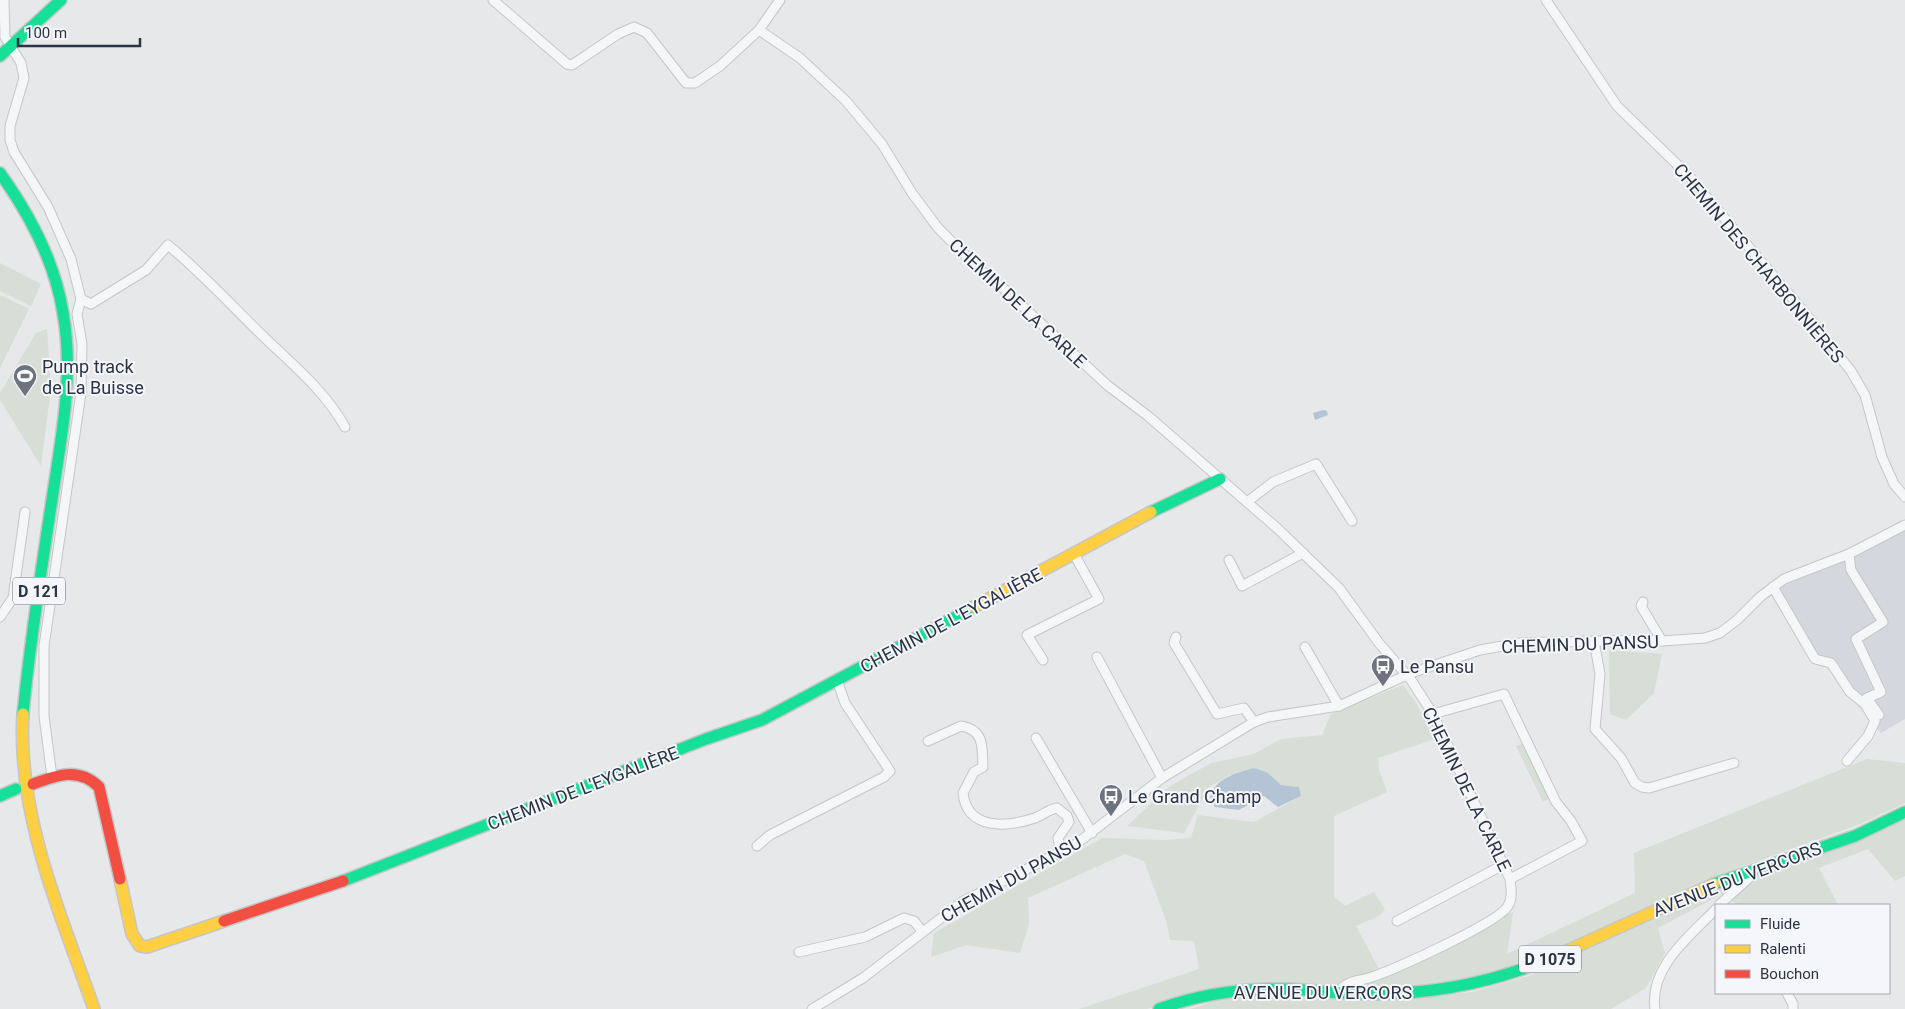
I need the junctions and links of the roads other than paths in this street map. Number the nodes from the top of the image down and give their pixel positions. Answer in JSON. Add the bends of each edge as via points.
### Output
{"nodes":[{"id":1,"x":4,"y":0,"type":"edge"},
{"id":2,"x":61,"y":0,"type":"edge"},
{"id":3,"x":493,"y":0,"type":"edge"},
{"id":4,"x":780,"y":0,"type":"edge"},
{"id":5,"x":1546,"y":0,"type":"edge"},
{"id":6,"x":759,"y":30,"type":"junction"},
{"id":7,"x":9,"y":46,"type":"junction"},
{"id":8,"x":0,"y":56,"type":"edge"},
{"id":9,"x":0,"y":165,"type":"edge"},
{"id":10,"x":2,"y":176,"type":"edge"},
{"id":11,"x":81,"y":299,"type":"junction"},
{"id":12,"x":345,"y":427,"type":"dead end"},
{"id":13,"x":1220,"y":479,"type":"junction"},
{"id":14,"x":1905,"y":497,"type":"edge"},
{"id":15,"x":1247,"y":502,"type":"junction"},
{"id":16,"x":25,"y":512,"type":"dead end"},
{"id":17,"x":1352,"y":520,"type":"dead end"},
{"id":18,"x":1905,"y":525,"type":"edge"},
{"id":19,"x":1303,"y":553,"type":"junction"},
{"id":20,"x":1074,"y":554,"type":"junction"},
{"id":21,"x":1849,"y":554,"type":"junction"},
{"id":22,"x":1229,"y":560,"type":"dead end"},
{"id":23,"x":1773,"y":587,"type":"junction"},
{"id":24,"x":1643,"y":602,"type":"dead end"},
{"id":25,"x":0,"y":617,"type":"edge"},
{"id":26,"x":1176,"y":636,"type":"dead end"},
{"id":27,"x":1594,"y":641,"type":"junction"},
{"id":28,"x":1662,"y":642,"type":"junction"},
{"id":29,"x":1305,"y":646,"type":"dead end"},
{"id":30,"x":1097,"y":657,"type":"dead end"},
{"id":31,"x":1043,"y":660,"type":"dead end"},
{"id":32,"x":1407,"y":675,"type":"junction"},
{"id":33,"x":836,"y":680,"type":"junction"},
{"id":34,"x":1339,"y":706,"type":"junction"},
{"id":35,"x":1433,"y":714,"type":"junction"},
{"id":36,"x":1879,"y":715,"type":"dead end"},
{"id":37,"x":1254,"y":722,"type":"junction"},
{"id":38,"x":1036,"y":738,"type":"dead end"},
{"id":39,"x":928,"y":741,"type":"dead end"},
{"id":40,"x":1846,"y":761,"type":"dead end"},
{"id":41,"x":1734,"y":763,"type":"dead end"},
{"id":42,"x":52,"y":778,"type":"junction"},
{"id":43,"x":1162,"y":778,"type":"junction"},
{"id":44,"x":33,"y":784,"type":"dead end"},
{"id":45,"x":16,"y":789,"type":"dead end"},
{"id":46,"x":0,"y":796,"type":"edge"},
{"id":47,"x":1905,"y":812,"type":"edge"},
{"id":48,"x":1092,"y":833,"type":"junction"},
{"id":49,"x":757,"y":846,"type":"dead end"},
{"id":50,"x":1061,"y":853,"type":"junction"},
{"id":51,"x":1503,"y":865,"type":"junction"},
{"id":52,"x":1748,"y":871,"type":"junction"},
{"id":53,"x":1510,"y":879,"type":"junction"},
{"id":54,"x":1722,"y":903,"type":"edge"},
{"id":55,"x":1715,"y":909,"type":"edge"},
{"id":56,"x":1397,"y":921,"type":"dead end"},
{"id":57,"x":922,"y":931,"type":"junction"},
{"id":58,"x":799,"y":952,"type":"dead end"},
{"id":59,"x":1338,"y":992,"type":"junction"},
{"id":60,"x":1788,"y":994,"type":"edge"},
{"id":61,"x":94,"y":1009,"type":"edge"},
{"id":62,"x":812,"y":1009,"type":"edge"},
{"id":63,"x":1159,"y":1009,"type":"edge"},
{"id":64,"x":1656,"y":1009,"type":"edge"},
{"id":65,"x":1793,"y":1009,"type":"edge"}],
"edges":[{"from":1,"to":7,"type":"street","via":[[5,37]]},
{"from":2,"to":7,"type":"main road"},
{"from":3,"to":6,"type":"street","via":[[567,64],[578,61],[627,28],[639,28],[656,43],[686,82],[695,84]]},
{"from":4,"to":6,"type":"street"},
{"from":5,"to":14,"type":"street","name":"CHEMIN DES CHARBONNIÈRES","via":[[1617,106],[1688,175],[1851,371],[1865,395],[1882,457],[1894,484]]},
{"from":6,"to":13,"type":"street","name":"CHEMIN DE LA CARLE","via":[[800,58],[846,101],[882,144],[912,193],[954,244],[1100,379]]},
{"from":7,"to":8,"type":"main road"},
{"from":7,"to":11,"type":"street","via":[[21,63],[24,78],[10,126],[10,140],[48,207],[70,259]]},
{"from":9,"to":10,"type":"main road","number":"D 121"},
{"from":10,"to":61,"type":"main road","number":"D 121","via":[[32,222],[43,246],[56,280],[66,332],[68,361],[62,434],[23,711],[23,759],[34,828]]},
{"from":11,"to":12,"type":"street","via":[[91,304],[146,270],[168,245],[296,366],[333,406]]},
{"from":11,"to":42,"type":"street","via":[[77,314],[82,344],[80,402],[44,646],[44,716]]},
{"from":13,"to":15,"type":"street","name":"CHEMIN DE LA CARLE"},
{"from":13,"to":20,"type":"main road","name":"CHEMIN DE L'EYGALIÈRE"},
{"from":15,"to":17,"type":"street","via":[[1272,482],[1316,464]]},
{"from":15,"to":19,"type":"street","name":"CHEMIN DE LA CARLE"},
{"from":16,"to":25,"type":"street","via":[[12,598]]},
{"from":18,"to":21,"type":"street","name":"CHEMIN DU PANSU"},
{"from":19,"to":22,"type":"street","via":[[1242,586]]},
{"from":19,"to":32,"type":"street","name":"CHEMIN DE LA CARLE","via":[[1339,588]]},
{"from":20,"to":31,"type":"street","via":[[1099,599],[1027,635]]},
{"from":20,"to":33,"type":"main road","name":"CHEMIN DE L'EYGALIÈRE"},
{"from":21,"to":23,"type":"street","name":"CHEMIN DU PANSU","via":[[1784,579]]},
{"from":21,"to":36,"type":"street","via":[[1851,570],[1883,622],[1856,639],[1881,692],[1868,698]]},
{"from":23,"to":28,"type":"street","name":"CHEMIN DU PANSU","via":[[1720,633],[1705,638]]},
{"from":23,"to":40,"type":"street","via":[[1815,659],[1831,663],[1875,721],[1868,736]]},
{"from":24,"to":28,"type":"street","via":[[1641,606]]},
{"from":26,"to":37,"type":"street","via":[[1174,643],[1217,714],[1244,708]]},
{"from":27,"to":28,"type":"street","name":"CHEMIN DU PANSU"},
{"from":27,"to":32,"type":"street","name":"CHEMIN DU PANSU","via":[[1509,645],[1480,650]]},
{"from":27,"to":41,"type":"street","via":[[1600,674],[1595,729],[1621,758],[1635,783],[1649,788]]},
{"from":29,"to":34,"type":"street"},
{"from":30,"to":43,"type":"street"},
{"from":32,"to":34,"type":"street","name":"CHEMIN DU PANSU"},
{"from":32,"to":35,"type":"street","name":"CHEMIN DE LA CARLE"},
{"from":33,"to":42,"type":"main road","name":"CHEMIN DE L'EYGALIÈRE","via":[[762,720],[706,739],[365,874],[147,947],[140,946],[132,934],[99,787],[82,774]]},
{"from":33,"to":49,"type":"street","via":[[844,703],[890,771],[770,835]]},
{"from":34,"to":37,"type":"street","name":"CHEMIN DU PANSU"},
{"from":35,"to":51,"type":"street","name":"CHEMIN DE LA CARLE"},
{"from":35,"to":53,"type":"street","via":[[1504,694],[1556,802],[1582,841]]},
{"from":37,"to":43,"type":"street","name":"CHEMIN DU PANSU"},
{"from":38,"to":48,"type":"street"},
{"from":39,"to":50,"type":"street","via":[[961,726],[975,731],[983,742],[983,767],[974,772],[965,788],[966,807],[977,819],[1000,825],[1034,818],[1057,808],[1069,822],[1058,838]]},
{"from":42,"to":44,"type":"main road","name":"CHEMIN DE L'EYGALIÈRE"},
{"from":43,"to":48,"type":"street","name":"CHEMIN DU PANSU"},
{"from":45,"to":46,"type":"main road"},
{"from":47,"to":52,"type":"main road","name":"AVENUE DU VERCORS","number":"D 1075","via":[[1855,836]]},
{"from":48,"to":50,"type":"street","name":"CHEMIN DU PANSU"},
{"from":50,"to":57,"type":"street","name":"CHEMIN DU PANSU","via":[[962,902]]},
{"from":51,"to":53,"type":"street","name":"CHEMIN DE LA CARLE"},
{"from":51,"to":56,"type":"street"},
{"from":52,"to":54,"type":"street","via":[[1749,878]]},
{"from":52,"to":59,"type":"main road","name":"AVENUE DU VERCORS","number":"D 1075","via":[[1668,903],[1544,962],[1504,977],[1418,992]]},
{"from":53,"to":59,"type":"street","name":"CHEMIN DE LA CARLE","via":[[1511,901],[1494,918],[1372,978],[1346,983]]},
{"from":55,"to":64,"type":"street","via":[[1675,952],[1659,975],[1654,999]]},
{"from":57,"to":58,"type":"street","via":[[914,921],[904,918],[865,937]]},
{"from":57,"to":62,"type":"street","name":"CHEMIN DU PANSU","via":[[863,978]]},
{"from":59,"to":63,"type":"main road","name":"AVENUE DU VERCORS","number":"D 1075","via":[[1230,991]]},
{"from":60,"to":65,"type":"street"}]}
